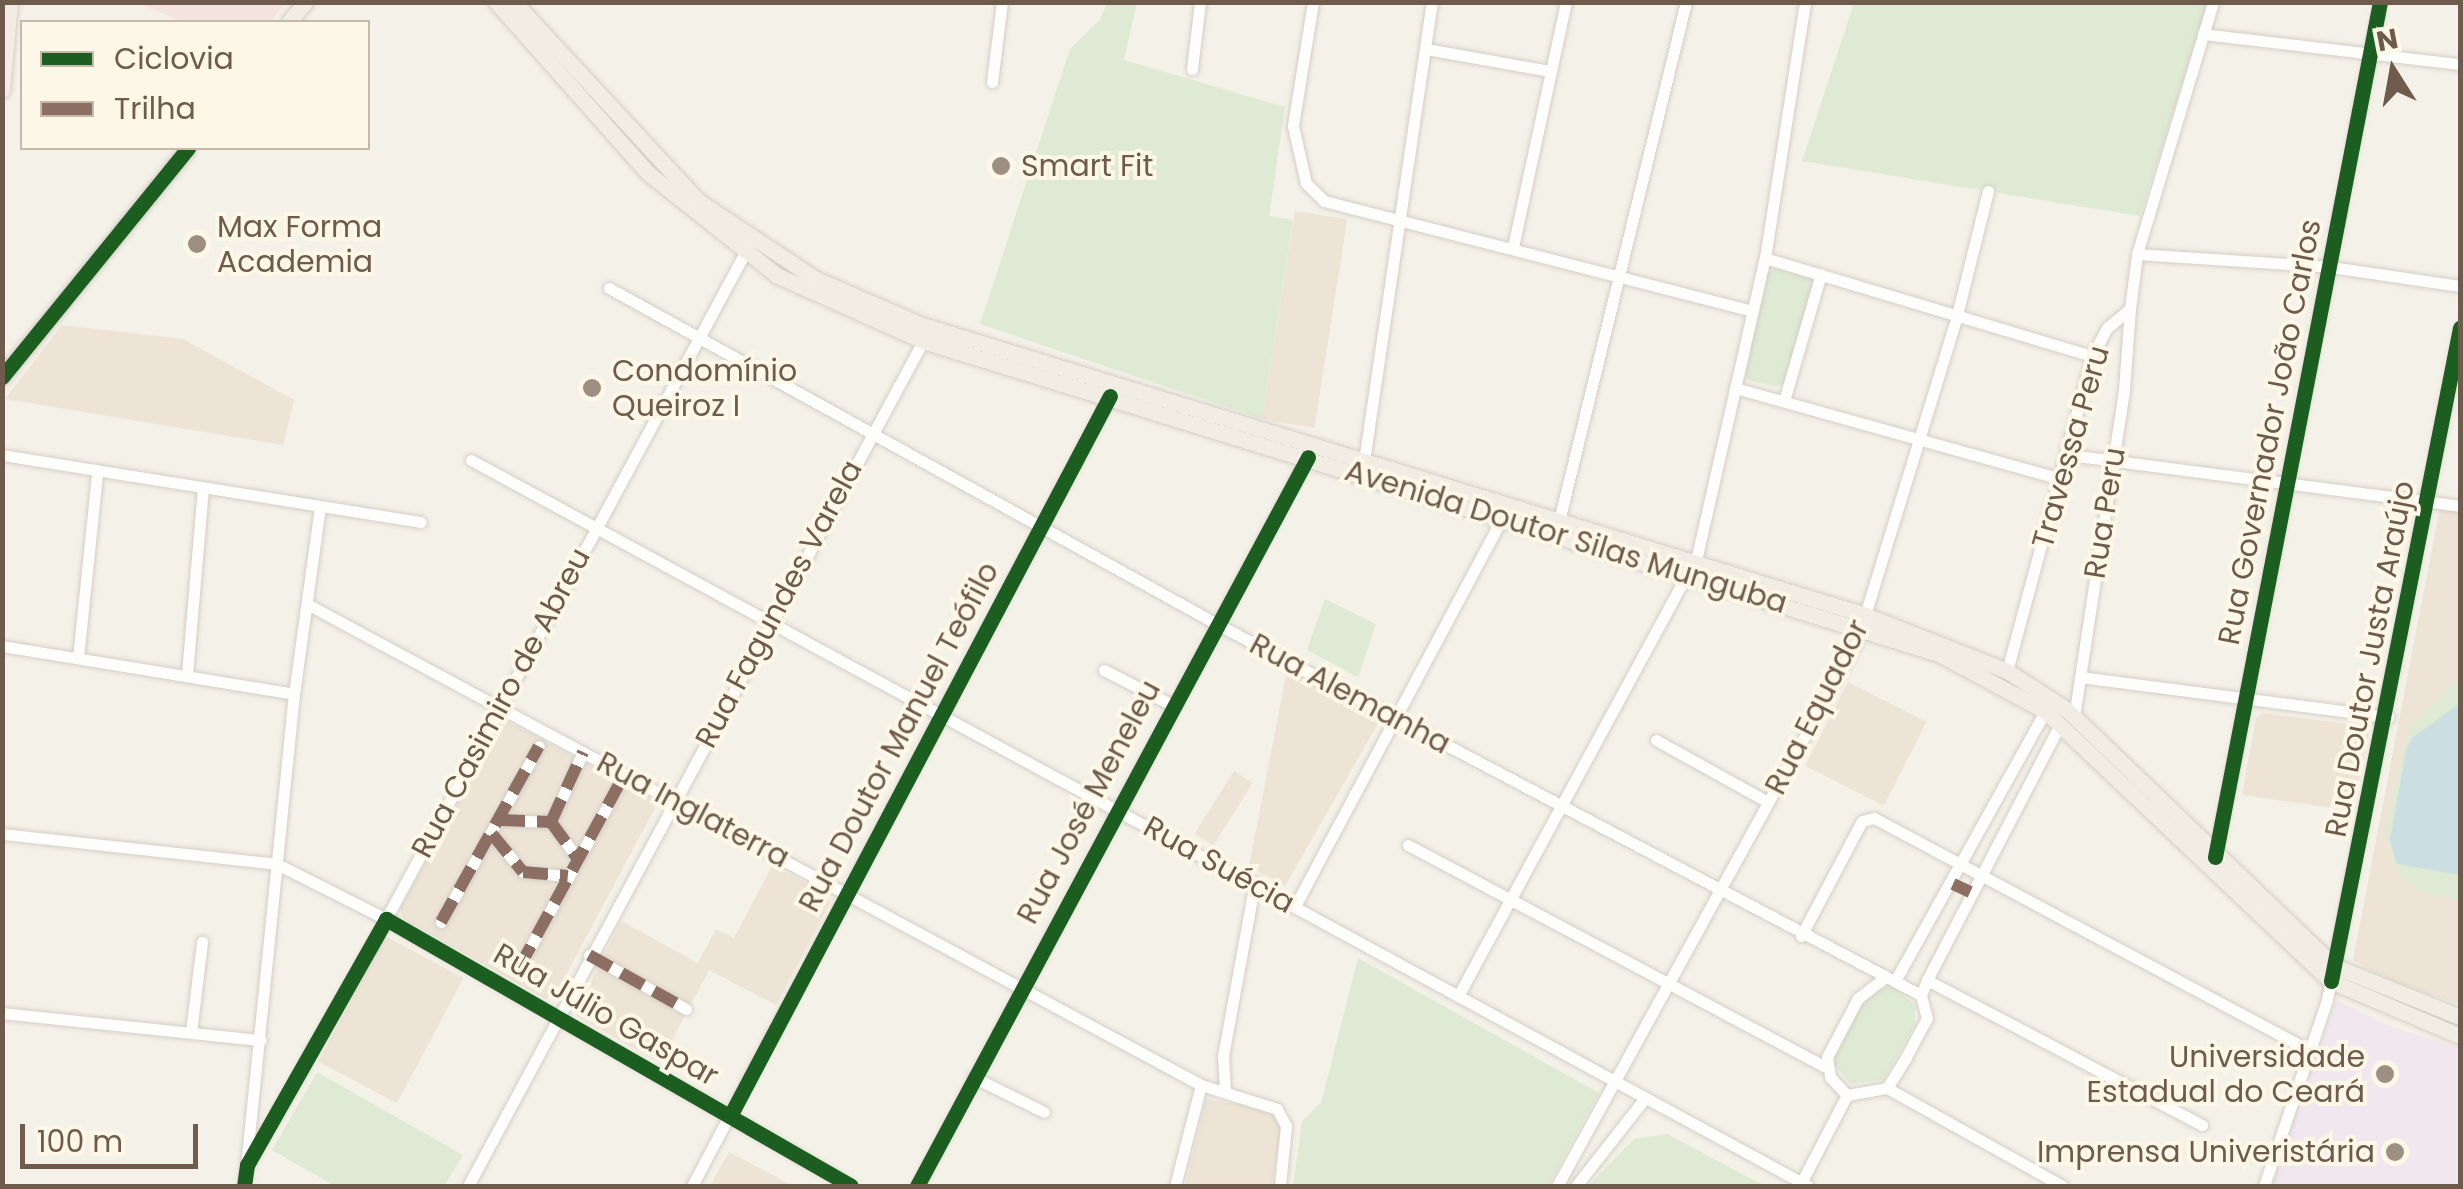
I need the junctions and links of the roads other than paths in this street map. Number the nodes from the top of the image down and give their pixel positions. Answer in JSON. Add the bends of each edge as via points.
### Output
{"nodes":[{"id":1,"x":10,"y":2,"type":"edge"},
{"id":2,"x":496,"y":2,"type":"edge"},
{"id":3,"x":514,"y":2,"type":"edge"},
{"id":4,"x":1002,"y":2,"type":"edge"},
{"id":5,"x":1200,"y":2,"type":"edge"},
{"id":6,"x":1313,"y":2,"type":"edge"},
{"id":7,"x":1432,"y":2,"type":"edge"},
{"id":8,"x":1566,"y":2,"type":"edge"},
{"id":9,"x":1686,"y":2,"type":"edge"},
{"id":10,"x":1805,"y":2,"type":"edge"},
{"id":11,"x":2213,"y":2,"type":"edge"},
{"id":12,"x":2380,"y":2,"type":"edge"},
{"id":13,"x":2203,"y":34,"type":"junction"},
{"id":14,"x":1426,"y":49,"type":"junction"},
{"id":15,"x":2370,"y":54,"type":"junction"},
{"id":16,"x":2460,"y":64,"type":"edge"},
{"id":17,"x":1192,"y":68,"type":"dead end"},
{"id":18,"x":1549,"y":70,"type":"junction"},
{"id":19,"x":992,"y":82,"type":"dead end"},
{"id":20,"x":2,"y":90,"type":"edge"},
{"id":21,"x":186,"y":150,"type":"edge"},
{"id":22,"x":1988,"y":191,"type":"dead end"},
{"id":23,"x":1401,"y":220,"type":"junction"},
{"id":24,"x":748,"y":246,"type":"junction"},
{"id":25,"x":1513,"y":247,"type":"junction"},
{"id":26,"x":2137,"y":254,"type":"junction"},
{"id":27,"x":1765,"y":258,"type":"junction"},
{"id":28,"x":2331,"y":268,"type":"junction"},
{"id":29,"x":1620,"y":273,"type":"junction"},
{"id":30,"x":1821,"y":274,"type":"junction"},
{"id":31,"x":2460,"y":286,"type":"edge"},
{"id":32,"x":609,"y":288,"type":"dead end"},
{"id":33,"x":2130,"y":308,"type":"junction"},
{"id":34,"x":1751,"y":312,"type":"junction"},
{"id":35,"x":1956,"y":319,"type":"junction"},
{"id":36,"x":2460,"y":328,"type":"edge"},
{"id":37,"x":698,"y":338,"type":"junction"},
{"id":38,"x":923,"y":341,"type":"junction"},
{"id":39,"x":2092,"y":356,"type":"junction"},
{"id":40,"x":2,"y":377,"type":"edge"},
{"id":41,"x":1735,"y":388,"type":"junction"},
{"id":42,"x":1113,"y":390,"type":"junction"},
{"id":43,"x":1784,"y":402,"type":"junction"},
{"id":44,"x":870,"y":436,"type":"junction"},
{"id":45,"x":1917,"y":443,"type":"junction"},
{"id":46,"x":1311,"y":451,"type":"junction"},
{"id":47,"x":2,"y":455,"type":"edge"},
{"id":48,"x":2068,"y":455,"type":"junction"},
{"id":49,"x":471,"y":460,"type":"dead end"},
{"id":50,"x":2112,"y":461,"type":"junction"},
{"id":51,"x":1364,"y":467,"type":"junction"},
{"id":52,"x":97,"y":473,"type":"junction"},
{"id":53,"x":2062,"y":480,"type":"junction"},
{"id":54,"x":2289,"y":483,"type":"junction"},
{"id":55,"x":203,"y":489,"type":"junction"},
{"id":56,"x":2429,"y":502,"type":"junction"},
{"id":57,"x":2460,"y":506,"type":"edge"},
{"id":58,"x":320,"y":507,"type":"junction"},
{"id":59,"x":1501,"y":520,"type":"junction"},
{"id":60,"x":421,"y":522,"type":"dead end"},
{"id":61,"x":1558,"y":522,"type":"junction"},
{"id":62,"x":1042,"y":526,"type":"junction"},
{"id":63,"x":595,"y":528,"type":"junction"},
{"id":64,"x":1690,"y":571,"type":"junction"},
{"id":65,"x":307,"y":604,"type":"junction"},
{"id":66,"x":771,"y":620,"type":"junction"},
{"id":67,"x":1863,"y":622,"type":"junction"},
{"id":68,"x":1216,"y":623,"type":"junction"},
{"id":69,"x":2,"y":646,"type":"edge"},
{"id":70,"x":78,"y":658,"type":"junction"},
{"id":71,"x":1104,"y":670,"type":"dead end"},
{"id":72,"x":2007,"y":671,"type":"junction"},
{"id":73,"x":187,"y":674,"type":"junction"},
{"id":74,"x":2080,"y":677,"type":"junction"},
{"id":75,"x":294,"y":694,"type":"junction"},
{"id":76,"x":2246,"y":700,"type":"junction"},
{"id":77,"x":1170,"y":704,"type":"junction"},
{"id":78,"x":500,"y":707,"type":"junction"},
{"id":79,"x":2044,"y":711,"type":"junction"},
{"id":80,"x":944,"y":715,"type":"junction"},
{"id":81,"x":2388,"y":717,"type":"junction"},
{"id":82,"x":1398,"y":718,"type":"junction"},
{"id":83,"x":2067,"y":721,"type":"junction"},
{"id":84,"x":1656,"y":740,"type":"dead end"},
{"id":85,"x":539,"y":746,"type":"dead end"},
{"id":86,"x":583,"y":752,"type":"junction"},
{"id":87,"x":2018,"y":760,"type":"junction"},
{"id":88,"x":2034,"y":770,"type":"junction"},
{"id":89,"x":620,"y":783,"type":"dead end"},
{"id":90,"x":672,"y":800,"type":"junction"},
{"id":91,"x":1768,"y":802,"type":"junction"},
{"id":92,"x":1562,"y":807,"type":"junction"},
{"id":93,"x":1116,"y":809,"type":"junction"},
{"id":94,"x":500,"y":820,"type":"junction"},
{"id":95,"x":550,"y":822,"type":"junction"},
{"id":96,"x":2,"y":834,"type":"edge"},
{"id":97,"x":492,"y":834,"type":"junction"},
{"id":98,"x":1408,"y":845,"type":"dead end"},
{"id":99,"x":578,"y":859,"type":"junction"},
{"id":100,"x":277,"y":864,"type":"junction"},
{"id":101,"x":1963,"y":865,"type":"junction"},
{"id":102,"x":2214,"y":865,"type":"junction"},
{"id":103,"x":1980,"y":874,"type":"junction"},
{"id":104,"x":568,"y":876,"type":"junction"},
{"id":105,"x":1255,"y":882,"type":"junction"},
{"id":106,"x":848,"y":892,"type":"junction"},
{"id":107,"x":1721,"y":893,"type":"junction"},
{"id":108,"x":1510,"y":899,"type":"junction"},
{"id":109,"x":1294,"y":906,"type":"junction"},
{"id":110,"x":386,"y":919,"type":"junction"},
{"id":111,"x":441,"y":922,"type":"dead end"},
{"id":112,"x":1801,"y":936,"type":"junction"},
{"id":113,"x":202,"y":942,"type":"dead end"},
{"id":114,"x":589,"y":955,"type":"junction"},
{"id":115,"x":520,"y":968,"type":"dead end"},
{"id":116,"x":2332,"y":973,"type":"junction"},
{"id":117,"x":1890,"y":979,"type":"junction"},
{"id":118,"x":1927,"y":980,"type":"junction"},
{"id":119,"x":1024,"y":986,"type":"junction"},
{"id":120,"x":1669,"y":989,"type":"junction"},
{"id":121,"x":1922,"y":995,"type":"junction"},
{"id":122,"x":1458,"y":996,"type":"junction"},
{"id":123,"x":686,"y":1008,"type":"dead end"},
{"id":124,"x":2,"y":1013,"type":"edge"},
{"id":125,"x":2460,"y":1017,"type":"edge"},
{"id":126,"x":554,"y":1018,"type":"junction"},
{"id":127,"x":191,"y":1032,"type":"junction"},
{"id":128,"x":2460,"y":1036,"type":"edge"},
{"id":129,"x":261,"y":1040,"type":"junction"},
{"id":130,"x":2309,"y":1050,"type":"junction"},
{"id":131,"x":1825,"y":1068,"type":"junction"},
{"id":132,"x":973,"y":1077,"type":"junction"},
{"id":133,"x":1617,"y":1082,"type":"junction"},
{"id":134,"x":1201,"y":1084,"type":"junction"},
{"id":135,"x":1888,"y":1088,"type":"junction"},
{"id":136,"x":1225,"y":1092,"type":"junction"},
{"id":137,"x":1848,"y":1094,"type":"junction"},
{"id":138,"x":1645,"y":1098,"type":"junction"},
{"id":139,"x":1044,"y":1112,"type":"dead end"},
{"id":140,"x":730,"y":1116,"type":"junction"},
{"id":141,"x":1594,"y":1118,"type":"junction"},
{"id":142,"x":2202,"y":1125,"type":"dead end"},
{"id":143,"x":1618,"y":1129,"type":"junction"},
{"id":144,"x":250,"y":1130,"type":"junction"},
{"id":145,"x":264,"y":1134,"type":"junction"},
{"id":146,"x":246,"y":1164,"type":"junction"},
{"id":147,"x":1805,"y":1185,"type":"edge"},
{"id":148,"x":244,"y":1186,"type":"edge"},
{"id":149,"x":468,"y":1186,"type":"edge"},
{"id":150,"x":692,"y":1186,"type":"edge"},
{"id":151,"x":851,"y":1186,"type":"edge"},
{"id":152,"x":917,"y":1186,"type":"edge"},
{"id":153,"x":1175,"y":1186,"type":"edge"},
{"id":154,"x":1280,"y":1186,"type":"edge"},
{"id":155,"x":1557,"y":1186,"type":"edge"},
{"id":156,"x":1576,"y":1186,"type":"edge"},
{"id":157,"x":2062,"y":1186,"type":"edge"},
{"id":158,"x":2264,"y":1186,"type":"edge"}],
"edges":[{"from":1,"to":20,"type":"main road"},
{"from":2,"to":24,"type":"main road","name":"Avenida Doutor Silas Munguba","via":[[648,172]]},
{"from":3,"to":24,"type":"main road","name":"Avenida Doutor Silas Munguba","via":[[657,162]]},
{"from":4,"to":19,"type":"street"},
{"from":5,"to":17,"type":"street"},
{"from":6,"to":23,"type":"street","via":[[1294,126],[1296,158],[1312,191],[1349,210]]},
{"from":7,"to":14,"type":"street"},
{"from":8,"to":18,"type":"street"},
{"from":9,"to":29,"type":"street"},
{"from":10,"to":27,"type":"street"},
{"from":11,"to":13,"type":"street","name":"Travessa Peru"},
{"from":12,"to":15,"type":"street","name":"Rua Governador João Carlos"},
{"from":13,"to":15,"type":"street"},
{"from":13,"to":26,"type":"street","name":"Travessa Peru"},
{"from":14,"to":18,"type":"street"},
{"from":14,"to":23,"type":"street"},
{"from":15,"to":16,"type":"street"},
{"from":15,"to":28,"type":"street","name":"Rua Governador João Carlos"},
{"from":18,"to":25,"type":"street"},
{"from":21,"to":40,"type":"main road"},
{"from":22,"to":35,"type":"street","name":"Rua Equador"},
{"from":23,"to":25,"type":"street"},
{"from":23,"to":51,"type":"street"},
{"from":24,"to":37,"type":"street","name":"Rua Casimiro de Abreu"},
{"from":24,"to":38,"type":"main road","name":"Avenida Doutor Silas Munguba","via":[[828,302]]},
{"from":24,"to":42,"type":"main road","name":"Avenida Doutor Silas Munguba","via":[[902,318]]},
{"from":25,"to":29,"type":"street"},
{"from":26,"to":28,"type":"street"},
{"from":26,"to":33,"type":"street","name":"Travessa Peru"},
{"from":27,"to":30,"type":"street"},
{"from":27,"to":34,"type":"street"},
{"from":28,"to":31,"type":"street"},
{"from":28,"to":54,"type":"street","name":"Rua Governador João Carlos"},
{"from":29,"to":34,"type":"street"},
{"from":29,"to":61,"type":"street"},
{"from":30,"to":35,"type":"street"},
{"from":30,"to":43,"type":"street"},
{"from":32,"to":37,"type":"street","name":"Rua Alemanha"},
{"from":33,"to":39,"type":"street","name":"Travessa Peru","via":[[2107,328]]},
{"from":33,"to":50,"type":"street","name":"Rua Peru"},
{"from":34,"to":41,"type":"street"},
{"from":35,"to":39,"type":"street"},
{"from":35,"to":45,"type":"street","name":"Rua Equador"},
{"from":36,"to":56,"type":"street","name":"Rua Doutor Justa Araújo"},
{"from":37,"to":44,"type":"street","name":"Rua Alemanha"},
{"from":37,"to":63,"type":"street","name":"Rua Casimiro de Abreu"},
{"from":38,"to":42,"type":"main road","name":"Avenida Doutor Silas Munguba"},
{"from":38,"to":44,"type":"street","name":"Rua Fagundes Varela"},
{"from":39,"to":48,"type":"street","name":"Travessa Peru"},
{"from":41,"to":43,"type":"street"},
{"from":41,"to":64,"type":"street"},
{"from":42,"to":46,"type":"main road","name":"Avenida Doutor Silas Munguba"},
{"from":42,"to":62,"type":"street","name":"Rua Doutor Manuel Teófilo"},
{"from":43,"to":45,"type":"street"},
{"from":44,"to":62,"type":"street","name":"Rua Alemanha"},
{"from":44,"to":66,"type":"street","name":"Rua Fagundes Varela"},
{"from":45,"to":53,"type":"street"},
{"from":45,"to":67,"type":"street","name":"Rua Equador"},
{"from":46,"to":51,"type":"main road","name":"Avenida Doutor Silas Munguba"},
{"from":46,"to":68,"type":"street","name":"Rua José Meneleu"},
{"from":47,"to":52,"type":"street"},
{"from":48,"to":50,"type":"street"},
{"from":48,"to":53,"type":"street","name":"Travessa Peru"},
{"from":49,"to":63,"type":"street","name":"Rua Suécia"},
{"from":50,"to":54,"type":"street"},
{"from":50,"to":74,"type":"street","name":"Rua Peru"},
{"from":51,"to":59,"type":"main road","name":"Avenida Doutor Silas Munguba"},
{"from":51,"to":61,"type":"main road","name":"Avenida Doutor Silas Munguba"},
{"from":52,"to":55,"type":"street"},
{"from":52,"to":70,"type":"street"},
{"from":53,"to":72,"type":"street","name":"Travessa Peru"},
{"from":54,"to":56,"type":"street"},
{"from":54,"to":76,"type":"street","name":"Rua Governador João Carlos"},
{"from":55,"to":58,"type":"street"},
{"from":55,"to":73,"type":"street"},
{"from":56,"to":57,"type":"street"},
{"from":56,"to":81,"type":"street","name":"Rua Doutor Justa Araújo"},
{"from":58,"to":60,"type":"street"},
{"from":58,"to":65,"type":"street"},
{"from":59,"to":64,"type":"main road","name":"Avenida Doutor Silas Munguba"},
{"from":59,"to":82,"type":"street"},
{"from":61,"to":64,"type":"main road","name":"Avenida Doutor Silas Munguba"},
{"from":62,"to":68,"type":"street","name":"Rua Alemanha"},
{"from":62,"to":80,"type":"street","name":"Rua Doutor Manuel Teófilo"},
{"from":63,"to":66,"type":"street","name":"Rua Suécia"},
{"from":63,"to":78,"type":"street","name":"Rua Casimiro de Abreu"},
{"from":64,"to":67,"type":"main road","name":"Avenida Doutor Silas Munguba"},
{"from":64,"to":92,"type":"street"},
{"from":65,"to":75,"type":"street"},
{"from":65,"to":78,"type":"street","name":"Rua Inglaterra"},
{"from":66,"to":80,"type":"street","name":"Rua Suécia"},
{"from":66,"to":90,"type":"street","name":"Rua Fagundes Varela"},
{"from":67,"to":72,"type":"main road","name":"Avenida Doutor Silas Munguba"},
{"from":67,"to":79,"type":"main road","name":"Avenida Doutor Silas Munguba"},
{"from":67,"to":91,"type":"street","name":"Rua Equador"},
{"from":68,"to":77,"type":"street","name":"Rua José Meneleu"},
{"from":68,"to":82,"type":"street","name":"Rua Alemanha"},
{"from":69,"to":70,"type":"street"},
{"from":70,"to":73,"type":"street"},
{"from":71,"to":77,"type":"street"},
{"from":72,"to":83,"type":"main road","name":"Avenida Doutor Silas Munguba"},
{"from":73,"to":75,"type":"street"},
{"from":74,"to":76,"type":"street"},
{"from":74,"to":83,"type":"street","name":"Rua Peru"},
{"from":75,"to":100,"type":"street"},
{"from":76,"to":81,"type":"street"},
{"from":76,"to":102,"type":"street","name":"Rua Governador João Carlos"},
{"from":77,"to":93,"type":"street","name":"Rua José Meneleu"},
{"from":78,"to":86,"type":"street","name":"Rua Inglaterra"},
{"from":78,"to":110,"type":"street","name":"Rua Casimiro de Abreu"},
{"from":79,"to":83,"type":"main road","name":"Avenida Doutor Silas Munguba"},
{"from":79,"to":87,"type":"street"},
{"from":80,"to":93,"type":"street","name":"Rua Suécia"},
{"from":80,"to":106,"type":"street","name":"Rua Doutor Manuel Teófilo"},
{"from":81,"to":116,"type":"street","name":"Rua Doutor Justa Araújo"},
{"from":82,"to":92,"type":"street","name":"Rua Alemanha"},
{"from":82,"to":109,"type":"street"},
{"from":83,"to":88,"type":"street","name":"Rua Peru"},
{"from":83,"to":102,"type":"main road","name":"Avenida Doutor Silas Munguba"},
{"from":84,"to":91,"type":"street"},
{"from":85,"to":94,"type":"street"},
{"from":86,"to":90,"type":"street","name":"Rua Inglaterra"},
{"from":86,"to":95,"type":"street"},
{"from":87,"to":88,"type":"street"},
{"from":87,"to":101,"type":"street"},
{"from":88,"to":103,"type":"street","name":"Rua Peru"},
{"from":89,"to":99,"type":"street"},
{"from":90,"to":106,"type":"street","name":"Rua Inglaterra"},
{"from":90,"to":114,"type":"street","name":"Rua Fagundes Varela"},
{"from":91,"to":107,"type":"street","name":"Rua Equador"},
{"from":92,"to":107,"type":"street","name":"Rua Alemanha"},
{"from":92,"to":108,"type":"street"},
{"from":93,"to":105,"type":"street","name":"Rua Suécia"},
{"from":93,"to":119,"type":"street","name":"Rua José Meneleu"},
{"from":94,"to":95,"type":"street","via":[[537,816]]},
{"from":94,"to":97,"type":"street"},
{"from":95,"to":99,"type":"street"},
{"from":96,"to":100,"type":"street","name":"Rua Júlio Gaspar"},
{"from":97,"to":104,"type":"street","via":[[523,872]]},
{"from":97,"to":111,"type":"street"},
{"from":98,"to":108,"type":"street"},
{"from":99,"to":104,"type":"street"},
{"from":100,"to":110,"type":"street","name":"Rua Júlio Gaspar"},
{"from":100,"to":129,"type":"street"},
{"from":101,"to":103,"type":"street"},
{"from":101,"to":112,"type":"street","via":[[1874,818],[1856,832]]},
{"from":101,"to":117,"type":"street"},
{"from":102,"to":116,"type":"main road","name":"Avenida Doutor Silas Munguba"},
{"from":103,"to":118,"type":"street","name":"Rua Peru"},
{"from":103,"to":130,"type":"street"},
{"from":104,"to":115,"type":"street"},
{"from":105,"to":109,"type":"street","name":"Rua Suécia"},
{"from":105,"to":136,"type":"street","via":[[1222,1056]]},
{"from":106,"to":119,"type":"street","name":"Rua Inglaterra"},
{"from":106,"to":140,"type":"street","name":"Rua Doutor Manuel Teófilo"},
{"from":107,"to":112,"type":"street","name":"Rua Alemanha"},
{"from":107,"to":120,"type":"street","name":"Rua Equador"},
{"from":108,"to":120,"type":"street"},
{"from":108,"to":122,"type":"street"},
{"from":109,"to":122,"type":"street","name":"Rua Suécia"},
{"from":110,"to":126,"type":"street","name":"Rua Júlio Gaspar"},
{"from":110,"to":145,"type":"street","name":"Rua Casimiro de Abreu"},
{"from":112,"to":117,"type":"street","name":"Rua Alemanha"},
{"from":113,"to":127,"type":"street"},
{"from":114,"to":123,"type":"street"},
{"from":114,"to":126,"type":"street","name":"Rua Fagundes Varela"},
{"from":116,"to":125,"type":"main road","name":"Avenida Doutor Silas Munguba"},
{"from":116,"to":128,"type":"main road","name":"Avenida Doutor Silas Munguba"},
{"from":116,"to":130,"type":"street","name":"Rua Doutor Justa Araújo"},
{"from":117,"to":121,"type":"street"},
{"from":117,"to":131,"type":"street","via":[[1858,998]]},
{"from":118,"to":121,"type":"street","name":"Rua Peru"},
{"from":118,"to":142,"type":"street"},
{"from":119,"to":132,"type":"street","name":"Rua José Meneleu"},
{"from":119,"to":134,"type":"street","name":"Rua Inglaterra"},
{"from":120,"to":131,"type":"street"},
{"from":120,"to":133,"type":"street","name":"Rua Equador"},
{"from":121,"to":135,"type":"street","name":"Rua Peru","via":[[1927,1018]]},
{"from":122,"to":133,"type":"street","name":"Rua Suécia"},
{"from":124,"to":127,"type":"street"},
{"from":126,"to":140,"type":"street","name":"Rua Júlio Gaspar"},
{"from":126,"to":149,"type":"street","name":"Rua Fagundes Varela"},
{"from":127,"to":129,"type":"street"},
{"from":129,"to":144,"type":"street"},
{"from":130,"to":158,"type":"street","name":"Rua Doutor Justa Araújo"},
{"from":131,"to":137,"type":"street"},
{"from":132,"to":139,"type":"street"},
{"from":132,"to":152,"type":"street","name":"Rua José Meneleu"},
{"from":133,"to":138,"type":"street","name":"Rua Suécia"},
{"from":133,"to":141,"type":"street","name":"Rua Equador"},
{"from":134,"to":136,"type":"street","name":"Rua Inglaterra"},
{"from":134,"to":153,"type":"street"},
{"from":135,"to":137,"type":"street","via":[[1869,1096]]},
{"from":135,"to":157,"type":"street"},
{"from":136,"to":154,"type":"street","name":"Rua Inglaterra","via":[[1268,1104],[1282,1116]]},
{"from":137,"to":147,"type":"street"},
{"from":138,"to":143,"type":"street"},
{"from":138,"to":147,"type":"street","name":"Rua Suécia"},
{"from":140,"to":150,"type":"street","name":"Rua Doutor Manuel Teófilo"},
{"from":140,"to":151,"type":"street","name":"Rua Júlio Gaspar"},
{"from":141,"to":143,"type":"street","via":[[1614,1110]]},
{"from":141,"to":155,"type":"street","name":"Rua Equador"},
{"from":143,"to":156,"type":"street"},
{"from":144,"to":145,"type":"street","via":[[254,1137]]},
{"from":144,"to":146,"type":"street"},
{"from":145,"to":146,"type":"street","name":"Rua Casimiro de Abreu"},
{"from":146,"to":148,"type":"street"}]}
